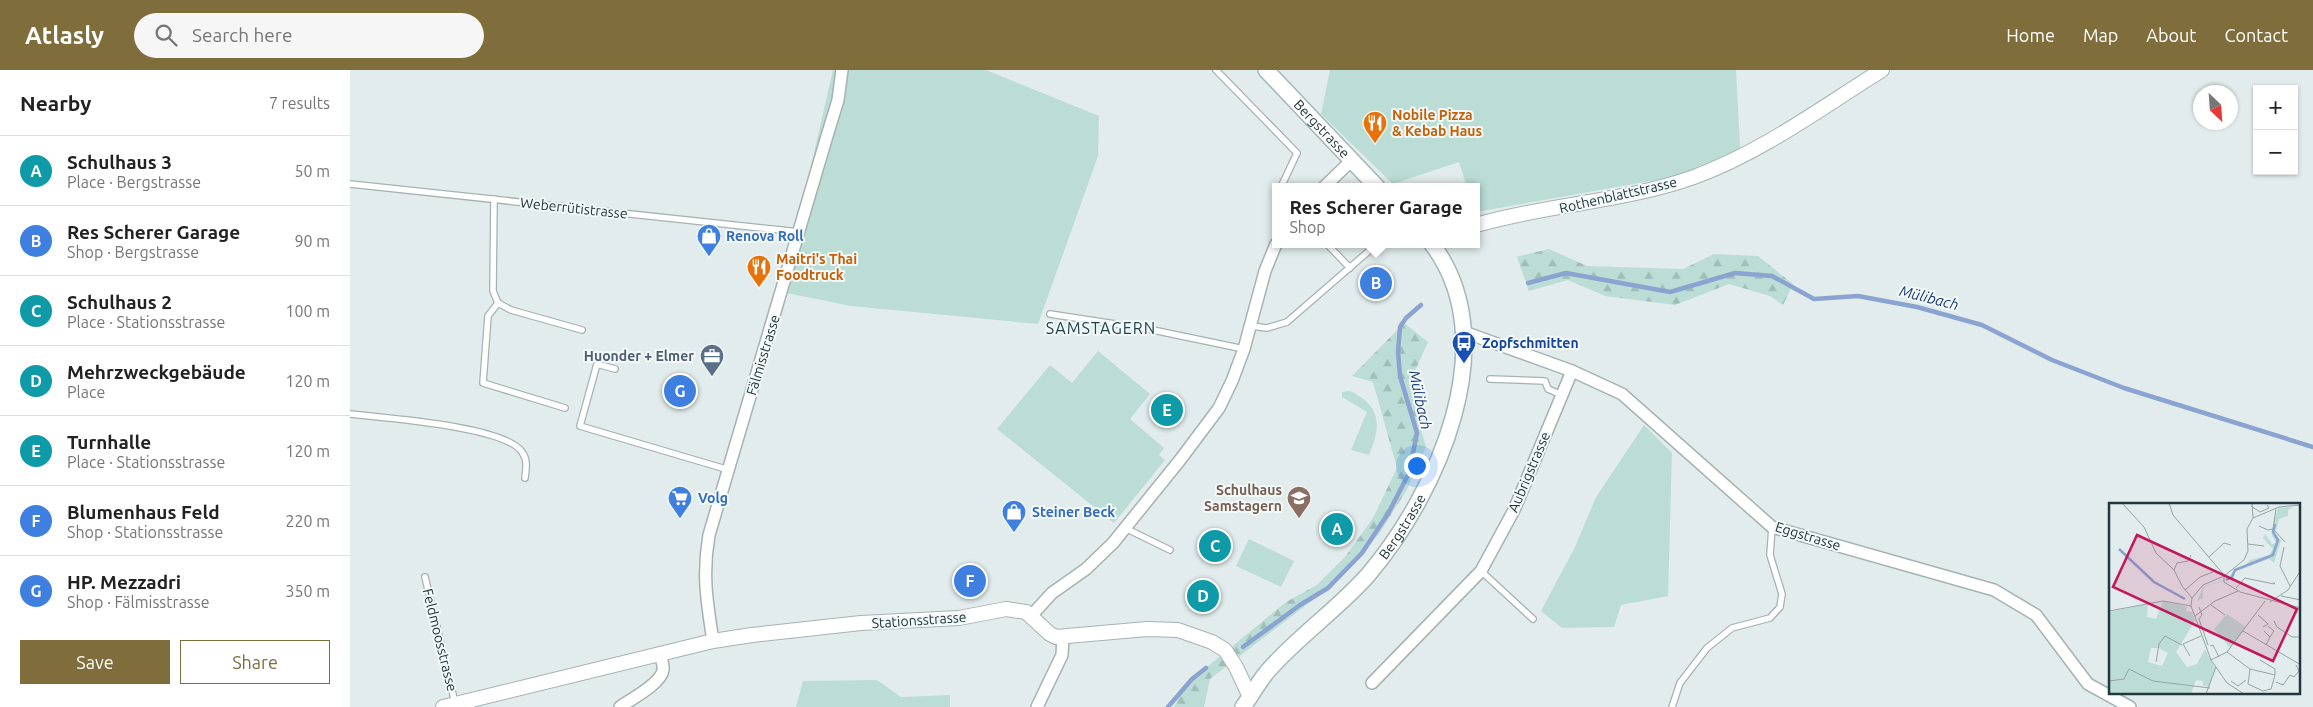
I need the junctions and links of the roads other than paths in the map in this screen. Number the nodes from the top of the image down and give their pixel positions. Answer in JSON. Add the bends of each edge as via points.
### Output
{"nodes":[{"id":1,"x":842,"y":70,"type":"edge"},
{"id":2,"x":1216,"y":70,"type":"edge"},
{"id":3,"x":1266,"y":70,"type":"edge"},
{"id":4,"x":1882,"y":70,"type":"edge"},
{"id":5,"x":1352,"y":160,"type":"junction"},
{"id":6,"x":1283,"y":183,"type":"edge"},
{"id":7,"x":1328,"y":183,"type":"edge"},
{"id":8,"x":1374,"y":183,"type":"edge"},
{"id":9,"x":350,"y":184,"type":"edge"},
{"id":10,"x":494,"y":199,"type":"junction"},
{"id":11,"x":1480,"y":223,"type":"edge"},
{"id":12,"x":799,"y":232,"type":"junction"},
{"id":13,"x":1274,"y":248,"type":"edge"},
{"id":14,"x":1331,"y":248,"type":"edge"},
{"id":15,"x":1372,"y":248,"type":"edge"},
{"id":16,"x":1435,"y":248,"type":"edge"},
{"id":17,"x":1350,"y":268,"type":"junction"},
{"id":18,"x":498,"y":303,"type":"junction"},
{"id":19,"x":1050,"y":314,"type":"dead end"},
{"id":20,"x":1251,"y":326,"type":"junction"},
{"id":21,"x":582,"y":330,"type":"dead end"},
{"id":22,"x":1464,"y":332,"type":"junction"},
{"id":23,"x":1244,"y":349,"type":"junction"},
{"id":24,"x":616,"y":369,"type":"dead end"},
{"id":25,"x":1572,"y":371,"type":"junction"},
{"id":26,"x":1490,"y":379,"type":"dead end"},
{"id":27,"x":1562,"y":394,"type":"junction"},
{"id":28,"x":565,"y":408,"type":"dead end"},
{"id":29,"x":350,"y":414,"type":"edge"},
{"id":30,"x":728,"y":470,"type":"junction"},
{"id":31,"x":525,"y":478,"type":"dead end"},
{"id":32,"x":1772,"y":526,"type":"junction"},
{"id":33,"x":1125,"y":528,"type":"junction"},
{"id":34,"x":1170,"y":550,"type":"dead end"},
{"id":35,"x":1481,"y":571,"type":"junction"},
{"id":36,"x":424,"y":577,"type":"dead end"},
{"id":37,"x":1031,"y":616,"type":"junction"},
{"id":38,"x":1533,"y":619,"type":"dead end"},
{"id":39,"x":1063,"y":637,"type":"junction"},
{"id":40,"x":713,"y":641,"type":"junction"},
{"id":41,"x":660,"y":654,"type":"junction"},
{"id":42,"x":1372,"y":683,"type":"dead end"},
{"id":43,"x":1246,"y":702,"type":"edge"},
{"id":44,"x":450,"y":705,"type":"edge"},
{"id":45,"x":620,"y":707,"type":"edge"},
{"id":46,"x":1037,"y":707,"type":"edge"},
{"id":47,"x":1672,"y":707,"type":"edge"},
{"id":48,"x":2130,"y":707,"type":"edge"}],
"edges":[{"from":1,"to":12,"type":"street","name":"Fälmisstrasse","via":[[838,100]]},
{"from":2,"to":6,"type":"lane","via":[[1297,152]]},
{"from":3,"to":5,"type":"main road","name":"Bergstrasse"},
{"from":4,"to":11,"type":"street","name":"Rothenblattstrasse","via":[[1738,159],[1694,177],[1651,190]]},
{"from":5,"to":7,"type":"street"},
{"from":5,"to":8,"type":"main road","name":"Bergstrasse"},
{"from":9,"to":10,"type":"lane","name":"Weberrütistrasse"},
{"from":10,"to":12,"type":"lane","name":"Weberrütistrasse"},
{"from":10,"to":18,"type":"lane","via":[[493,291]]},
{"from":12,"to":30,"type":"street","name":"Fälmisstrasse"},
{"from":13,"to":20,"type":"street"},
{"from":14,"to":17,"type":"lane"},
{"from":15,"to":17,"type":"lane"},
{"from":16,"to":22,"type":"main road","name":"Bergstrasse","via":[[1452,282]]},
{"from":17,"to":20,"type":"lane","via":[[1287,322],[1268,328]]},
{"from":18,"to":21,"type":"lane","via":[[511,310]]},
{"from":18,"to":28,"type":"lane","via":[[488,316],[482,382]]},
{"from":19,"to":23,"type":"lane","via":[[1148,329]]},
{"from":20,"to":23,"type":"street"},
{"from":22,"to":25,"type":"street","name":"Eggstrasse"},
{"from":22,"to":43,"type":"main road","name":"Bergstrasse","via":[[1464,364],[1459,391],[1428,482],[1409,518],[1367,576],[1266,673]]},
{"from":23,"to":33,"type":"street","via":[[1219,408]]},
{"from":24,"to":30,"type":"lane","via":[[596,364],[580,426]]},
{"from":25,"to":27,"type":"street","name":"Aubrigstrasse"},
{"from":25,"to":32,"type":"street","name":"Eggstrasse","via":[[1622,394]]},
{"from":26,"to":27,"type":"lane","via":[[1545,381],[1548,389]]},
{"from":27,"to":35,"type":"street","name":"Aubrigstrasse","via":[[1514,510]]},
{"from":29,"to":31,"type":"lane","via":[[470,429],[511,442],[522,451],[527,462]]},
{"from":30,"to":40,"type":"street","name":"Fälmisstrasse","via":[[704,563],[704,589]]},
{"from":32,"to":47,"type":"lane","via":[[1770,555],[1782,594],[1780,607],[1770,618],[1732,628],[1707,648],[1680,683]]},
{"from":32,"to":48,"type":"street","name":"Eggstrasse","via":[[1994,590],[2036,615],[2088,684]]},
{"from":33,"to":34,"type":"lane"},
{"from":33,"to":37,"type":"street","via":[[1086,569],[1052,593]]},
{"from":35,"to":38,"type":"lane"},
{"from":35,"to":42,"type":"street","name":"Aubrigstrasse"},
{"from":36,"to":44,"type":"lane","name":"Feldmoosstrasse"},
{"from":37,"to":39,"type":"street","via":[[1050,634]]},
{"from":37,"to":40,"type":"street","name":"Stationsstrasse","via":[[1006,609],[958,618],[861,623]]},
{"from":39,"to":43,"type":"street","via":[[1178,630],[1212,642],[1230,656]]},
{"from":39,"to":46,"type":"street","via":[[1062,655]]},
{"from":40,"to":41,"type":"street","name":"Stationsstrasse"},
{"from":41,"to":44,"type":"street","name":"Stationsstrasse"},
{"from":41,"to":45,"type":"street","via":[[663,670],[660,676],[650,688]]}]}
